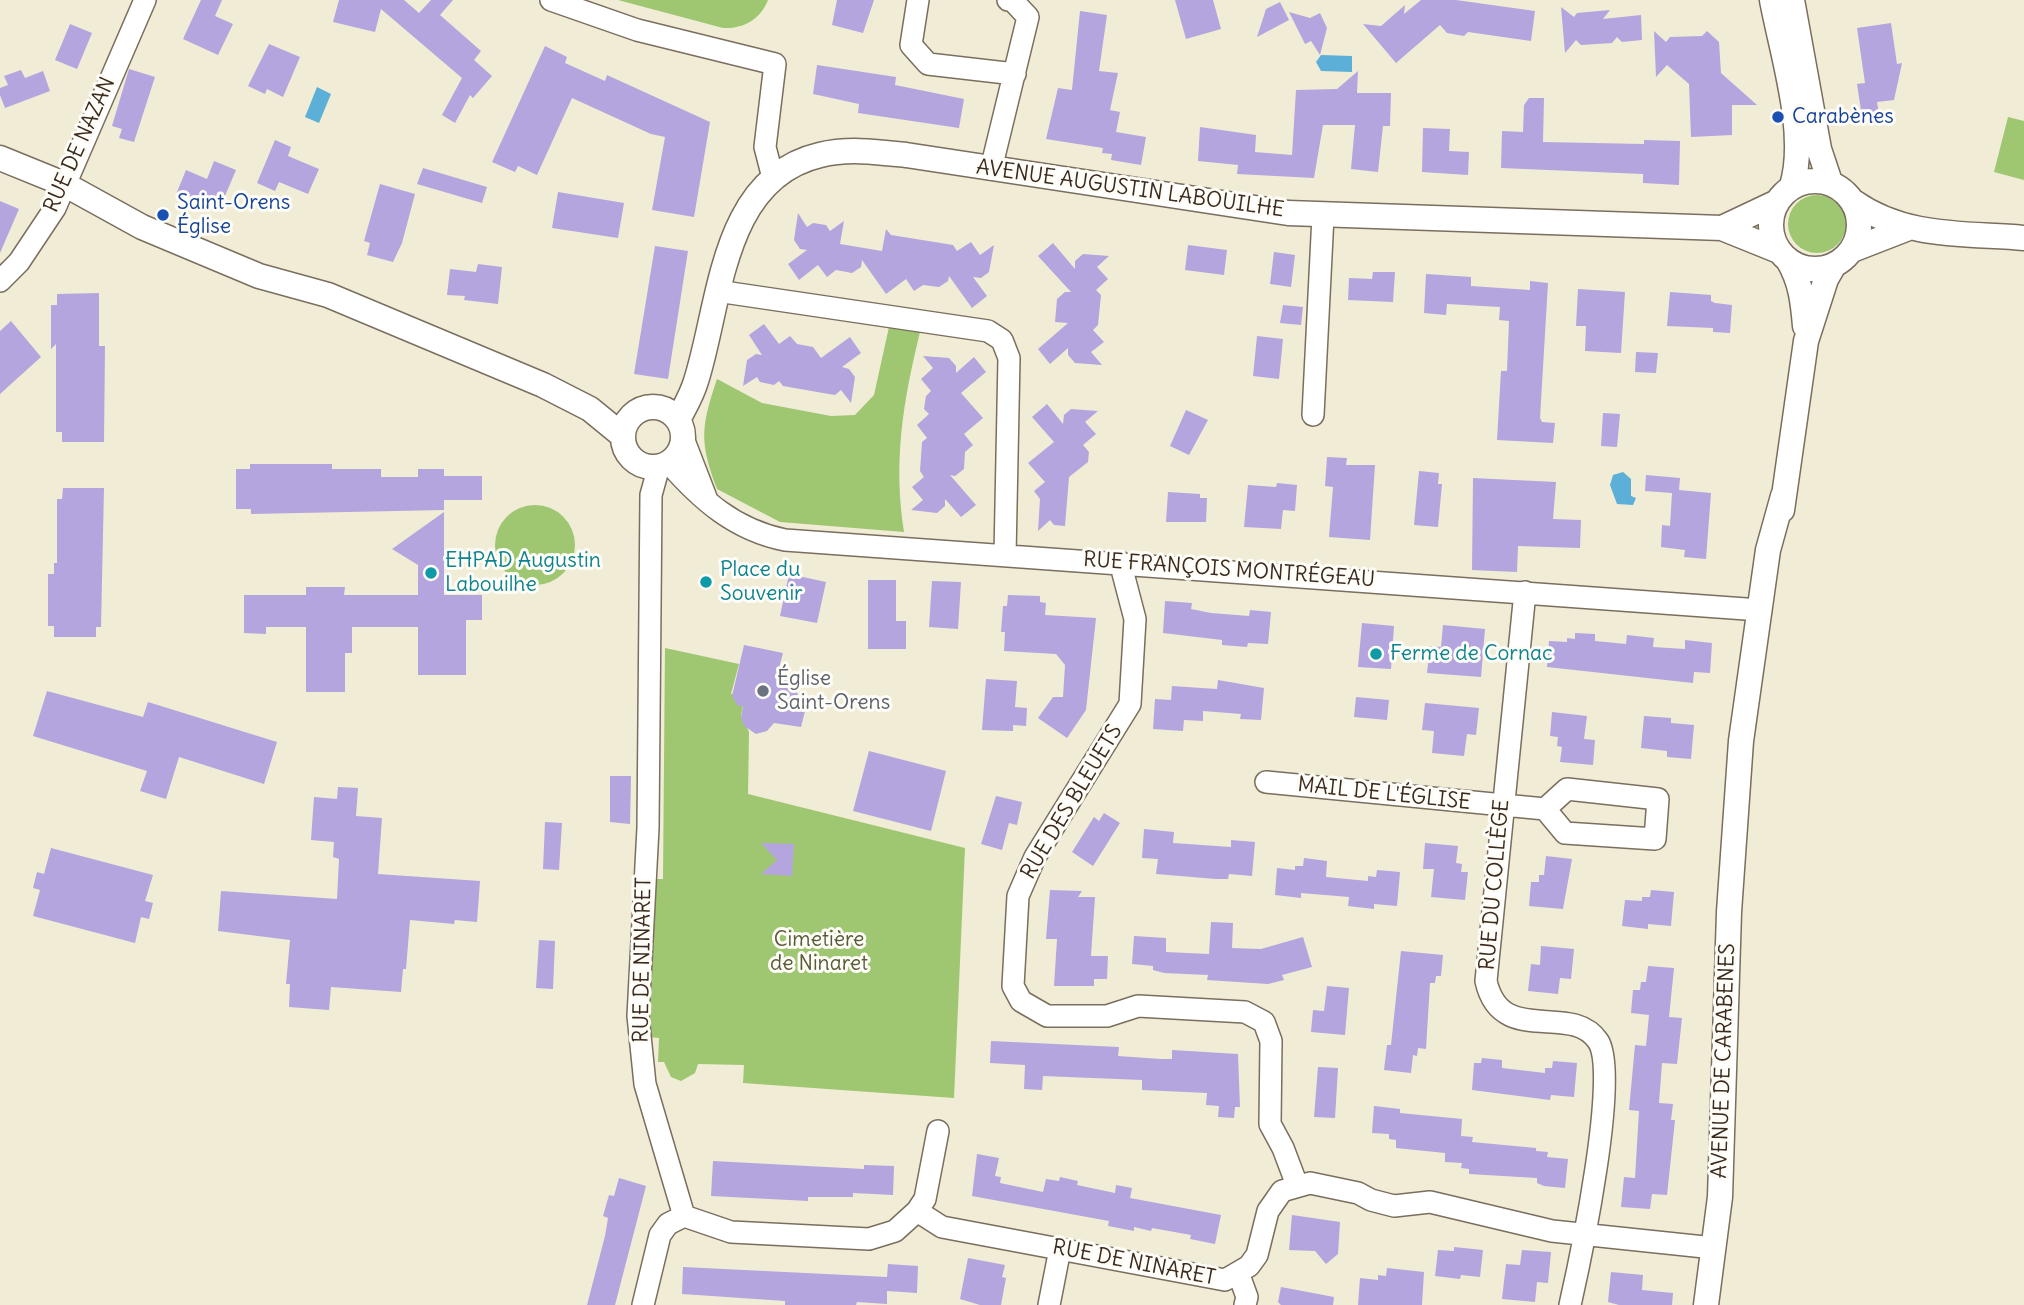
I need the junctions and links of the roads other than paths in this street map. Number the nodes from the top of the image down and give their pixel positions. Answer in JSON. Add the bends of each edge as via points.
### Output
{"nodes":[{"id":1,"x":145,"y":0,"type":"edge"},
{"id":2,"x":551,"y":0,"type":"edge"},
{"id":3,"x":918,"y":0,"type":"edge"},
{"id":4,"x":1008,"y":0,"type":"edge"},
{"id":5,"x":1772,"y":0,"type":"edge"},
{"id":6,"x":1792,"y":0,"type":"edge"},
{"id":7,"x":1015,"y":74,"type":"junction"},
{"id":8,"x":0,"y":158,"type":"edge"},
{"id":9,"x":991,"y":169,"type":"junction"},
{"id":10,"x":773,"y":178,"type":"junction"},
{"id":11,"x":1830,"y":182,"type":"junction"},
{"id":12,"x":64,"y":184,"type":"junction"},
{"id":13,"x":1784,"y":194,"type":"junction"},
{"id":14,"x":1854,"y":202,"type":"junction"},
{"id":15,"x":1323,"y":216,"type":"junction"},
{"id":16,"x":1722,"y":228,"type":"junction"},
{"id":17,"x":1906,"y":229,"type":"junction"},
{"id":18,"x":2024,"y":238,"type":"edge"},
{"id":19,"x":1784,"y":256,"type":"junction"},
{"id":20,"x":1843,"y":258,"type":"junction"},
{"id":21,"x":0,"y":281,"type":"edge"},
{"id":22,"x":718,"y":292,"type":"junction"},
{"id":23,"x":1806,"y":341,"type":"junction"},
{"id":24,"x":590,"y":409,"type":"junction"},
{"id":25,"x":1313,"y":415,"type":"dead end"},
{"id":26,"x":665,"y":419,"type":"junction"},
{"id":27,"x":623,"y":436,"type":"junction"},
{"id":28,"x":656,"y":464,"type":"junction"},
{"id":29,"x":1783,"y":496,"type":"junction"},
{"id":30,"x":707,"y":502,"type":"junction"},
{"id":31,"x":1005,"y":555,"type":"junction"},
{"id":32,"x":1120,"y":562,"type":"junction"},
{"id":33,"x":1525,"y":592,"type":"junction"},
{"id":34,"x":1760,"y":610,"type":"junction"},
{"id":35,"x":1265,"y":782,"type":"dead end"},
{"id":36,"x":1502,"y":805,"type":"junction"},
{"id":37,"x":1545,"y":809,"type":"junction"},
{"id":38,"x":1738,"y":816,"type":"junction"},
{"id":39,"x":938,"y":1130,"type":"dead end"},
{"id":40,"x":1297,"y":1185,"type":"junction"},
{"id":41,"x":917,"y":1211,"type":"junction"},
{"id":42,"x":684,"y":1216,"type":"junction"},
{"id":43,"x":1586,"y":1235,"type":"junction"},
{"id":44,"x":1714,"y":1248,"type":"junction"},
{"id":45,"x":1060,"y":1249,"type":"junction"},
{"id":46,"x":1239,"y":1275,"type":"junction"},
{"id":47,"x":643,"y":1305,"type":"edge"},
{"id":48,"x":1049,"y":1305,"type":"edge"},
{"id":49,"x":1245,"y":1305,"type":"edge"},
{"id":50,"x":1570,"y":1305,"type":"edge"},
{"id":51,"x":1706,"y":1305,"type":"edge"}],
"edges":[{"from":1,"to":12,"type":"street","name":"RUE DE NAZAN"},
{"from":2,"to":10,"type":"street","via":[[638,30],[775,64],[765,147]]},
{"from":3,"to":7,"type":"street","via":[[911,45],[928,64]]},
{"from":4,"to":7,"type":"street","via":[[1028,17]]},
{"from":5,"to":13,"type":"street","via":[[1797,149]]},
{"from":6,"to":11,"type":"street","via":[[1819,149]]},
{"from":7,"to":9,"type":"street"},
{"from":8,"to":12,"type":"street"},
{"from":9,"to":10,"type":"street","name":"AVENUE AUGUSTIN LABOUILHE","via":[[906,155],[841,152],[805,159]]},
{"from":9,"to":15,"type":"street","name":"AVENUE AUGUSTIN LABOUILHE","via":[[1226,206]]},
{"from":10,"to":22,"type":"street","name":"AVENUE AUGUSTIN LABOUILHE","via":[[738,228]]},
{"from":11,"to":13,"type":"street","via":[[1811,180]]},
{"from":11,"to":14,"type":"street"},
{"from":12,"to":21,"type":"street","name":"RUE DE NAZAN","via":[[51,214],[19,262]]},
{"from":12,"to":24,"type":"street","via":[[142,227],[266,279],[328,295]]},
{"from":13,"to":16,"type":"street","name":"AVENUE AUGUSTIN LABOUILHE"},
{"from":13,"to":19,"type":"street","via":[[1770,219],[1772,236]]},
{"from":14,"to":17,"type":"street"},
{"from":14,"to":20,"type":"street","via":[[1859,234]]},
{"from":15,"to":16,"type":"street","name":"AVENUE AUGUSTIN LABOUILHE"},
{"from":15,"to":25,"type":"street"},
{"from":16,"to":19,"type":"street","name":"AVENUE AUGUSTIN LABOUILHE"},
{"from":17,"to":18,"type":"street"},
{"from":17,"to":20,"type":"street"},
{"from":19,"to":20,"type":"street","via":[[1811,269]]},
{"from":19,"to":23,"type":"street","name":"AVENUE DE CARABENES","via":[[1798,277]]},
{"from":20,"to":23,"type":"street","name":"AVENUE DE CARABENES","via":[[1826,279]]},
{"from":22,"to":26,"type":"street","name":"AVENUE AUGUSTIN LABOUILHE","via":[[692,390]]},
{"from":22,"to":31,"type":"street","via":[[988,331],[1002,340],[1009,358]]},
{"from":23,"to":29,"type":"street","name":"AVENUE DE CARABENES"},
{"from":24,"to":26,"type":"street"},
{"from":24,"to":27,"type":"street"},
{"from":26,"to":27,"type":"street","via":[[630,416]]},
{"from":26,"to":28,"type":"street","via":[[676,456]]},
{"from":26,"to":30,"type":"street"},
{"from":27,"to":28,"type":"street","via":[[629,454]]},
{"from":28,"to":30,"type":"street","name":"RUE FRANÇOIS MONTRÉGEAU"},
{"from":28,"to":42,"type":"street","name":"RUE DE NINARET","via":[[651,495],[648,828],[639,1029],[645,1084]]},
{"from":29,"to":34,"type":"street","name":"AVENUE DE CARABENES","via":[[1768,550]]},
{"from":29,"to":38,"type":"street","name":"AVENUE DE CARABENES","via":[[1754,742]]},
{"from":30,"to":31,"type":"street","name":"RUE FRANÇOIS MONTRÉGEAU","via":[[743,527],[785,540]]},
{"from":31,"to":32,"type":"street","name":"RUE FRANÇOIS MONTRÉGEAU"},
{"from":32,"to":33,"type":"street","name":"RUE FRANÇOIS MONTRÉGEAU"},
{"from":32,"to":40,"type":"street","name":"RUE DES BLEUETS","via":[[1135,619],[1130,705],[1035,856],[1018,896],[1013,986],[1021,1001],[1047,1016],[1107,1016],[1138,1006],[1244,1012],[1264,1022],[1271,1041],[1270,1124]]},
{"from":33,"to":34,"type":"street","name":"RUE FRANÇOIS MONTRÉGEAU"},
{"from":33,"to":36,"type":"street","name":"RUE DU COLLÈGE"},
{"from":34,"to":38,"type":"street","name":"AVENUE DE CARABENES","via":[[1741,741]]},
{"from":35,"to":36,"type":"street","name":"MAIL DE L'ÉGLISE"},
{"from":36,"to":37,"type":"street","name":"MAIL DE L'ÉGLISE"},
{"from":36,"to":43,"type":"street","name":"RUE DU COLLÈGE","via":[[1486,981],[1489,993],[1504,1013],[1516,1018],[1582,1027],[1604,1051],[1605,1089]]},
{"from":37,"to":37,"type":"street","via":[[1565,832],[1655,839],[1658,799],[1567,789]]},
{"from":38,"to":44,"type":"street","name":"AVENUE DE CARABENES","via":[[1729,912],[1720,1196]]},
{"from":39,"to":41,"type":"street","via":[[925,1199]]},
{"from":40,"to":43,"type":"street","via":[[1325,1186],[1394,1206],[1430,1202]]},
{"from":40,"to":46,"type":"street","name":"RUE DE NINARET","via":[[1282,1191],[1268,1211],[1257,1255]]},
{"from":41,"to":42,"type":"street","via":[[895,1231],[869,1239],[731,1231]]},
{"from":41,"to":45,"type":"street","name":"RUE DE NINARET","via":[[942,1227]]},
{"from":42,"to":47,"type":"street","via":[[668,1224],[660,1235]]},
{"from":43,"to":44,"type":"street"},
{"from":43,"to":50,"type":"street","name":"RUE DU COLLÈGE"},
{"from":44,"to":51,"type":"street","name":"AVENUE DE CARABENES"},
{"from":45,"to":46,"type":"street","name":"RUE DE NINARET","via":[[1210,1280]]},
{"from":45,"to":48,"type":"street"},
{"from":46,"to":49,"type":"street","via":[[1247,1297]]}]}
